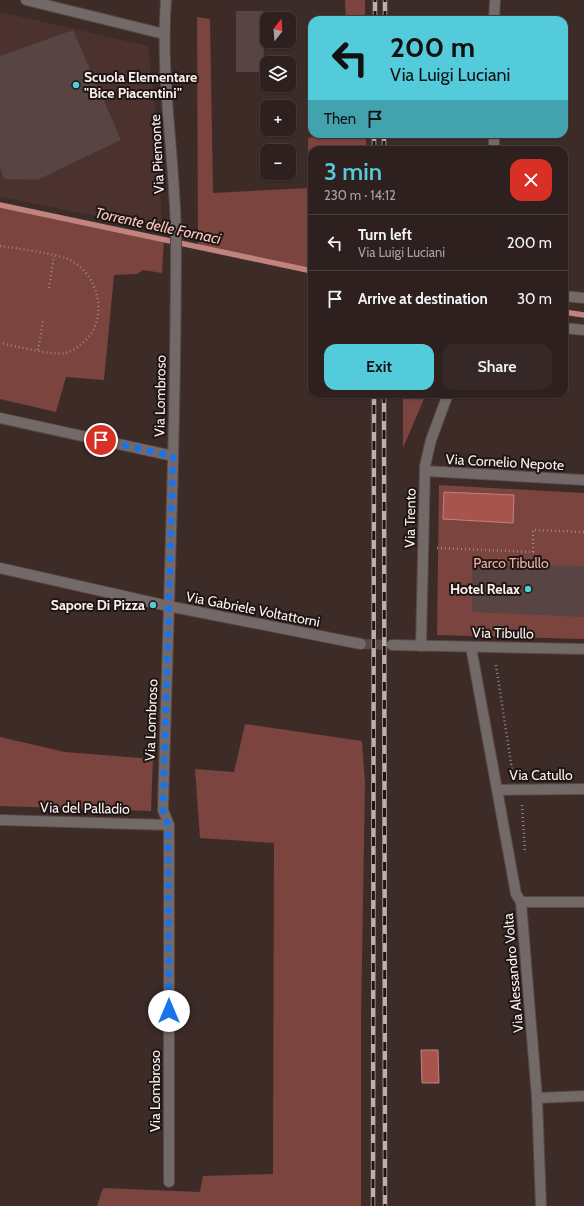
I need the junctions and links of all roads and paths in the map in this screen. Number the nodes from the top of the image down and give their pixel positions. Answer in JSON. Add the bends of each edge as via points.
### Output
{"nodes":[{"id":1,"x":26,"y":0,"type":"edge"},
{"id":2,"x":166,"y":0,"type":"edge"},
{"id":3,"x":494,"y":0,"type":"edge"},
{"id":4,"x":494,"y":16,"type":"edge"},
{"id":5,"x":164,"y":34,"type":"junction"},
{"id":6,"x":0,"y":246,"type":"edge"},
{"id":7,"x":54,"y":256,"type":"junction"},
{"id":8,"x":175,"y":258,"type":"joint"},
{"id":9,"x":48,"y":288,"type":"dead end"},
{"id":10,"x":568,"y":296,"type":"edge"},
{"id":11,"x":584,"y":298,"type":"edge"},
{"id":12,"x":43,"y":321,"type":"dead end"},
{"id":13,"x":568,"y":328,"type":"edge"},
{"id":14,"x":584,"y":330,"type":"edge"},
{"id":15,"x":0,"y":343,"type":"edge"},
{"id":16,"x":38,"y":350,"type":"junction"},
{"id":17,"x":447,"y":398,"type":"edge"},
{"id":18,"x":0,"y":418,"type":"edge"},
{"id":19,"x":173,"y":456,"type":"junction"},
{"id":20,"x":425,"y":471,"type":"junction"},
{"id":21,"x":584,"y":480,"type":"edge"},
{"id":22,"x":584,"y":532,"type":"edge"},
{"id":23,"x":424,"y":547,"type":"junction"},
{"id":24,"x":0,"y":568,"type":"edge"},
{"id":25,"x":168,"y":606,"type":"junction"},
{"id":26,"x":361,"y":644,"type":"tunnel mouth"},
{"id":27,"x":392,"y":645,"type":"tunnel mouth"},
{"id":28,"x":421,"y":646,"type":"junction"},
{"id":29,"x":471,"y":647,"type":"junction"},
{"id":30,"x":584,"y":649,"type":"edge"},
{"id":31,"x":496,"y":665,"type":"dead end"},
{"id":32,"x":521,"y":777,"type":"dead end"},
{"id":33,"x":584,"y":789,"type":"edge"},
{"id":34,"x":497,"y":790,"type":"junction"},
{"id":35,"x":521,"y":805,"type":"dead end"},
{"id":36,"x":0,"y":820,"type":"edge"},
{"id":37,"x":168,"y":825,"type":"junction"},
{"id":38,"x":525,"y":858,"type":"dead end"},
{"id":39,"x":522,"y":902,"type":"junction"},
{"id":40,"x":584,"y":902,"type":"edge"},
{"id":41,"x":584,"y":1096,"type":"edge"},
{"id":42,"x":537,"y":1098,"type":"junction"},
{"id":43,"x":170,"y":1182,"type":"dead end"},
{"id":44,"x":541,"y":1206,"type":"edge"}],
"edges":[{"from":1,"to":5,"type":"street"},
{"from":2,"to":5,"type":"street","name":"Via Piemonte"},
{"from":3,"to":4,"type":"street"},
{"from":5,"to":8,"type":"street","name":"Via Piemonte","via":[[176,233]]},
{"from":6,"to":7,"type":"path"},
{"from":7,"to":9,"type":"path"},
{"from":7,"to":16,"type":"path","via":[[71,260],[89,278],[98,299],[99,312],[95,329],[89,339],[74,349],[66,353]]},
{"from":8,"to":19,"type":"street","name":"Via Lombroso"},
{"from":10,"to":11,"type":"street"},
{"from":12,"to":16,"type":"path"},
{"from":13,"to":14,"type":"street"},
{"from":15,"to":16,"type":"path"},
{"from":17,"to":20,"type":"street","name":"Via Trento","via":[[431,440]]},
{"from":18,"to":19,"type":"street"},
{"from":19,"to":25,"type":"street","name":"Via Lombroso"},
{"from":20,"to":21,"type":"street","name":"Via Cornelio Nepote"},
{"from":20,"to":23,"type":"street","name":"Via Trento"},
{"from":22,"to":23,"type":"path","via":[[533,530],[533,552]]},
{"from":23,"to":28,"type":"street","name":"Via Trento"},
{"from":24,"to":25,"type":"street","name":"Via Gabriele Voltattorni"},
{"from":25,"to":26,"type":"street","name":"Via Gabriele Voltattorni"},
{"from":25,"to":37,"type":"street","name":"Via Lombroso","via":[[163,810]]},
{"from":27,"to":28,"type":"street"},
{"from":28,"to":29,"type":"street","name":"Via Tibullo"},
{"from":29,"to":30,"type":"street","name":"Via Tibullo"},
{"from":29,"to":34,"type":"street","name":"Via Alessandro Volta"},
{"from":31,"to":32,"type":"path","via":[[513,777]]},
{"from":33,"to":34,"type":"street","name":"Via Catullo"},
{"from":34,"to":39,"type":"street","name":"Via Alessandro Volta","via":[[516,894]]},
{"from":35,"to":38,"type":"path"},
{"from":36,"to":37,"type":"street","name":"Via del Palladio"},
{"from":37,"to":43,"type":"street","name":"Via Lombroso"},
{"from":39,"to":40,"type":"street"},
{"from":39,"to":42,"type":"street","name":"Via Alessandro Volta"},
{"from":41,"to":42,"type":"street"},
{"from":42,"to":44,"type":"street","name":"Via Alessandro Volta"}]}
